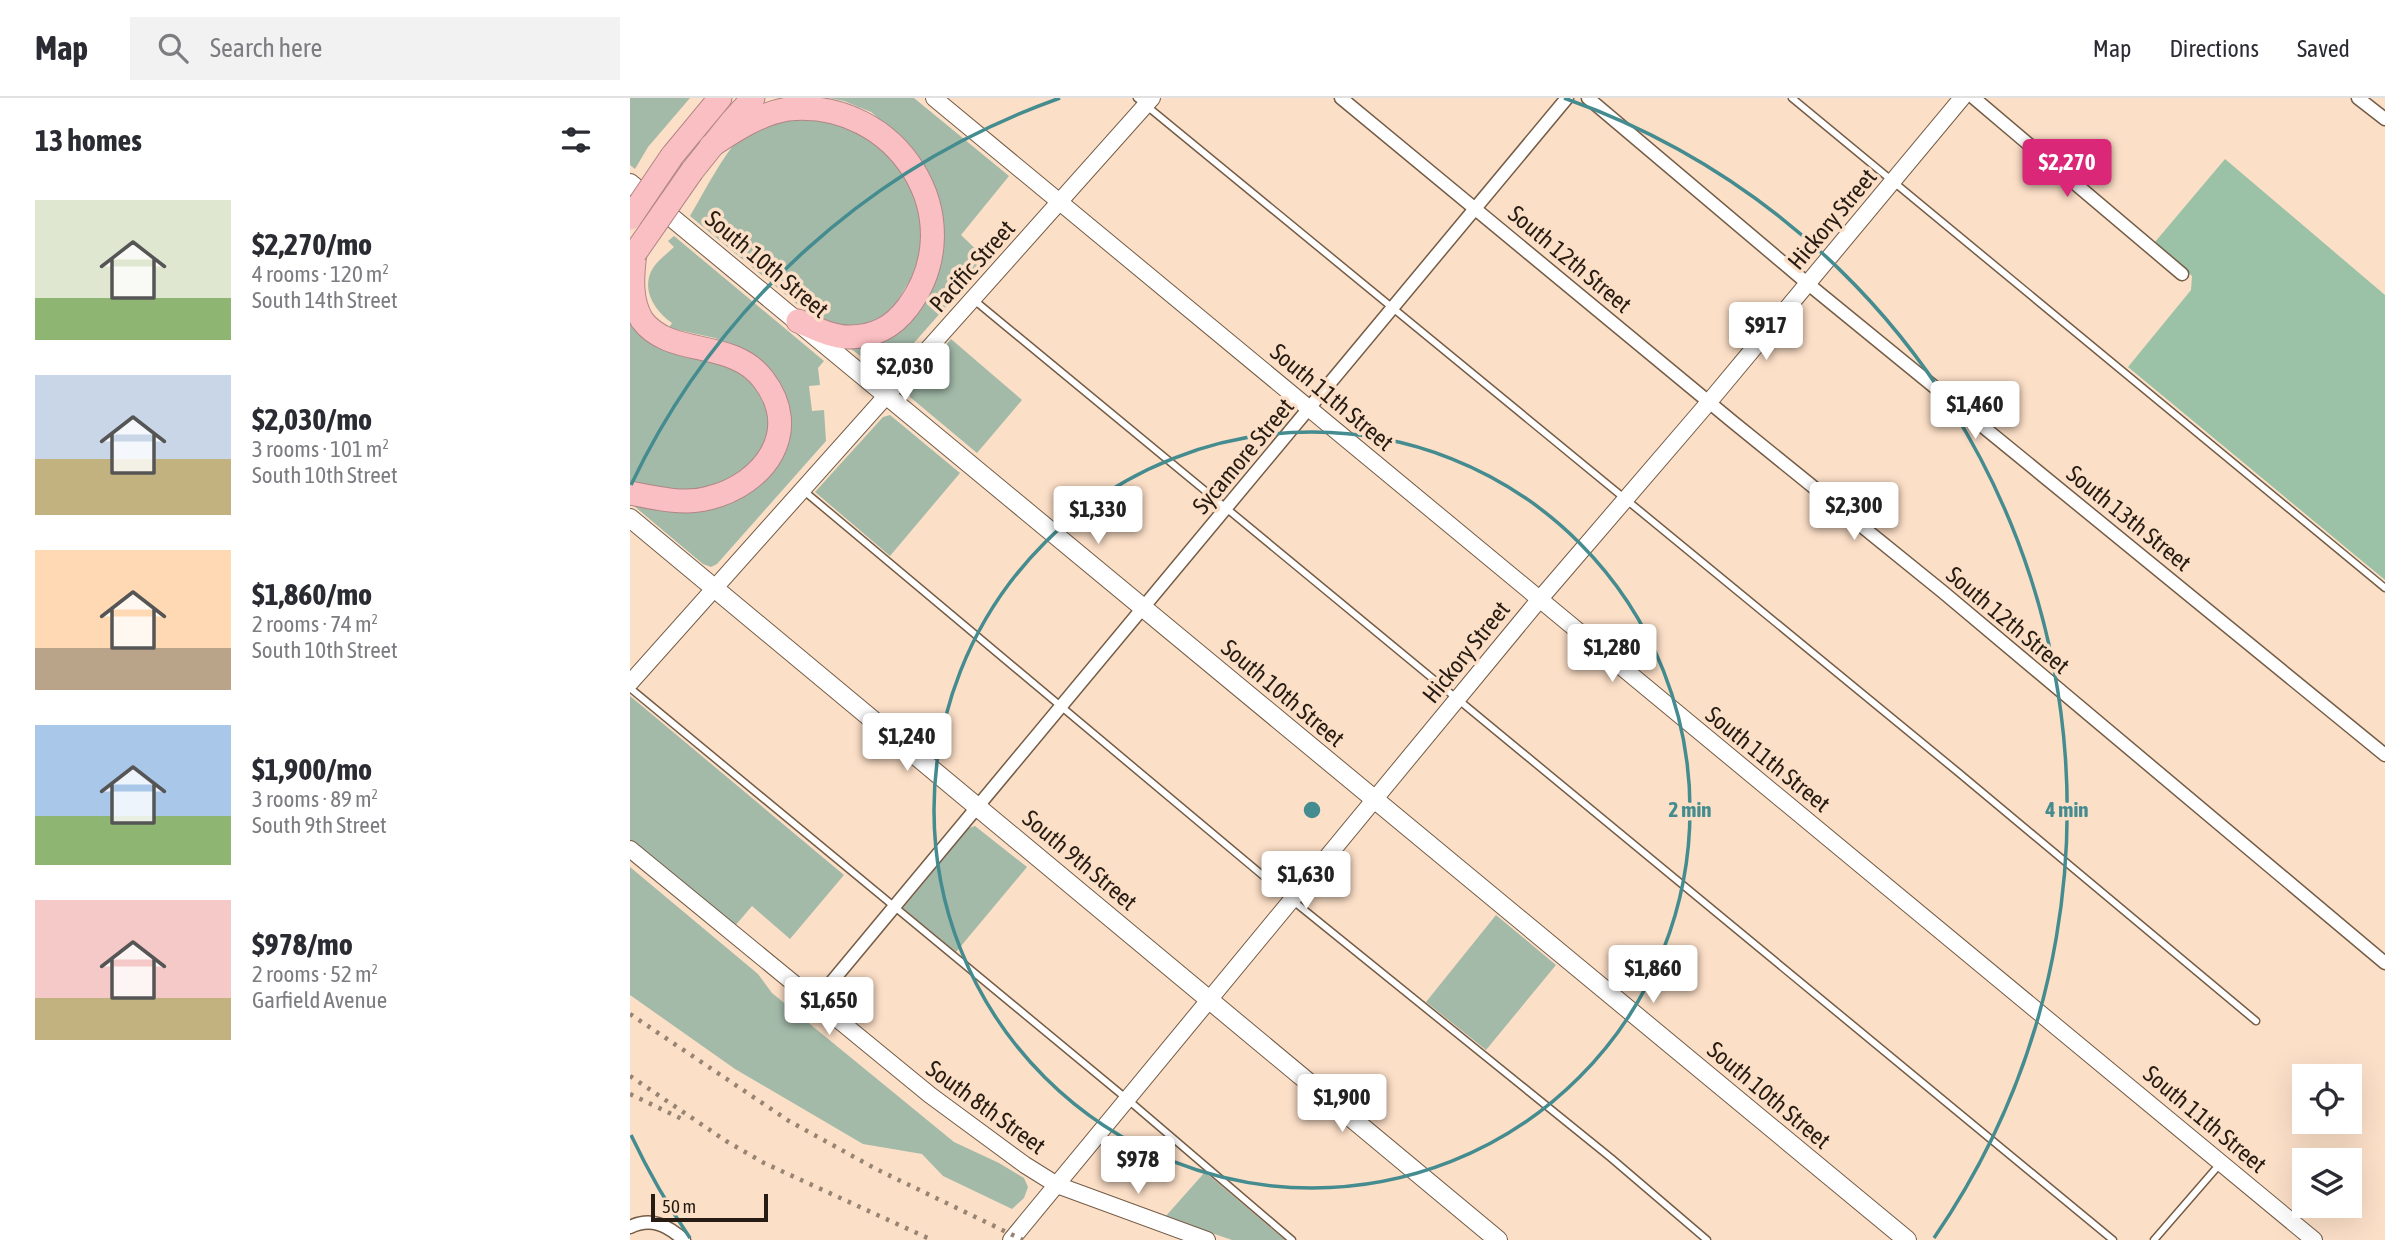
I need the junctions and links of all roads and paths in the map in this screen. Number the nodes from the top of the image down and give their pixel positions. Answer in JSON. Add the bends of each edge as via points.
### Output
{"nodes":[{"id":1,"x":720,"y":98,"type":"edge"},
{"id":2,"x":753,"y":98,"type":"edge"},
{"id":3,"x":934,"y":98,"type":"edge"},
{"id":4,"x":1341,"y":98,"type":"edge"},
{"id":5,"x":1567,"y":98,"type":"edge"},
{"id":6,"x":1588,"y":98,"type":"edge"},
{"id":7,"x":1792,"y":98,"type":"edge"},
{"id":8,"x":1962,"y":98,"type":"edge"},
{"id":9,"x":1974,"y":98,"type":"edge"},
{"id":10,"x":2358,"y":98,"type":"edge"},
{"id":11,"x":1145,"y":100,"type":"edge"},
{"id":12,"x":2385,"y":118,"type":"edge"},
{"id":13,"x":711,"y":146,"type":"junction"},
{"id":14,"x":1893,"y":181,"type":"junction"},
{"id":15,"x":630,"y":183,"type":"edge"},
{"id":16,"x":1060,"y":201,"type":"junction"},
{"id":17,"x":1476,"y":209,"type":"junction"},
{"id":18,"x":630,"y":218,"type":"edge"},
{"id":19,"x":632,"y":256,"type":"edge"},
{"id":20,"x":2182,"y":274,"type":"dead end"},
{"id":21,"x":1807,"y":283,"type":"junction"},
{"id":22,"x":973,"y":299,"type":"junction"},
{"id":23,"x":1393,"y":310,"type":"junction"},
{"id":24,"x":798,"y":321,"type":"junction"},
{"id":25,"x":887,"y":396,"type":"junction"},
{"id":26,"x":1709,"y":402,"type":"junction"},
{"id":27,"x":1310,"y":408,"type":"junction"},
{"id":28,"x":804,"y":491,"type":"junction"},
{"id":29,"x":630,"y":493,"type":"edge"},
{"id":30,"x":1625,"y":499,"type":"junction"},
{"id":31,"x":1227,"y":507,"type":"junction"},
{"id":32,"x":630,"y":518,"type":"edge"},
{"id":33,"x":2385,"y":588,"type":"edge"},
{"id":34,"x":715,"y":589,"type":"junction"},
{"id":35,"x":1539,"y":600,"type":"junction"},
{"id":36,"x":1144,"y":609,"type":"junction"},
{"id":37,"x":630,"y":686,"type":"edge"},
{"id":38,"x":1456,"y":700,"type":"junction"},
{"id":39,"x":1062,"y":706,"type":"junction"},
{"id":40,"x":2385,"y":755,"type":"edge"},
{"id":41,"x":1374,"y":800,"type":"junction"},
{"id":42,"x":978,"y":806,"type":"junction"},
{"id":43,"x":630,"y":849,"type":"edge"},
{"id":44,"x":1292,"y":900,"type":"junction"},
{"id":45,"x":894,"y":908,"type":"junction"},
{"id":46,"x":2385,"y":963,"type":"edge"},
{"id":47,"x":1210,"y":999,"type":"junction"},
{"id":48,"x":815,"y":1002,"type":"junction"},
{"id":49,"x":2256,"y":1021,"type":"dead end"},
{"id":50,"x":1127,"y":1099,"type":"junction"},
{"id":51,"x":2221,"y":1162,"type":"junction"},
{"id":52,"x":1057,"y":1185,"type":"junction"},
{"id":53,"x":630,"y":1227,"type":"edge"},
{"id":54,"x":684,"y":1240,"type":"edge"},
{"id":55,"x":1011,"y":1240,"type":"edge"},
{"id":56,"x":1207,"y":1240,"type":"edge"},
{"id":57,"x":1292,"y":1240,"type":"edge"},
{"id":58,"x":1499,"y":1240,"type":"edge"},
{"id":59,"x":1707,"y":1240,"type":"edge"},
{"id":60,"x":1907,"y":1240,"type":"edge"},
{"id":61,"x":2113,"y":1240,"type":"edge"},
{"id":62,"x":2154,"y":1240,"type":"edge"},
{"id":63,"x":2314,"y":1240,"type":"edge"}],
"edges":[{"from":1,"to":18,"type":"highway","bridge":true,"via":[[672,156]]},
{"from":2,"to":13,"type":"highway"},
{"from":3,"to":16,"type":"street","name":"South 11th Street"},
{"from":4,"to":17,"type":"street","name":"South 12th Street"},
{"from":5,"to":17,"type":"street","name":"Sycamore Street"},
{"from":6,"to":21,"type":"street","name":"South 13th Street"},
{"from":7,"to":14,"type":"lane"},
{"from":8,"to":14,"type":"street","name":"Hickory Street"},
{"from":9,"to":20,"type":"street"},
{"from":10,"to":12,"type":"street"},
{"from":11,"to":16,"type":"street","name":"Pacific Street"},
{"from":11,"to":23,"type":"lane"},
{"from":13,"to":19,"type":"highway","bridge":true},
{"from":13,"to":24,"type":"highway","via":[[744,125],[787,109],[828,110],[881,130],[917,173],[929,210],[931,248],[920,287],[901,317],[860,337],[830,334]]},
{"from":14,"to":21,"type":"street","name":"Hickory Street"},
{"from":14,"to":33,"type":"lane"},
{"from":15,"to":24,"type":"main road","name":"South 10th Street"},
{"from":16,"to":22,"type":"street","name":"Pacific Street"},
{"from":16,"to":27,"type":"street","name":"South 11th Street"},
{"from":17,"to":23,"type":"street","name":"Sycamore Street"},
{"from":17,"to":26,"type":"street","name":"South 12th Street"},
{"from":19,"to":29,"type":"highway","via":[[632,294],[641,319],[662,337],[731,355],[756,370],[772,393],[779,421],[769,461],[747,483],[706,499]]},
{"from":21,"to":26,"type":"street","name":"Hickory Street"},
{"from":21,"to":40,"type":"street","name":"South 13th Street"},
{"from":22,"to":25,"type":"street","name":"Pacific Street"},
{"from":22,"to":31,"type":"lane"},
{"from":23,"to":27,"type":"street","name":"Sycamore Street"},
{"from":23,"to":30,"type":"lane"},
{"from":24,"to":25,"type":"main road","name":"South 10th Street"},
{"from":25,"to":28,"type":"street","name":"Pacific Street"},
{"from":25,"to":36,"type":"main road","name":"South 10th Street"},
{"from":26,"to":30,"type":"street","name":"Hickory Street"},
{"from":26,"to":46,"type":"street","name":"South 12th Street"},
{"from":27,"to":31,"type":"street","name":"Sycamore Street"},
{"from":27,"to":35,"type":"street","name":"South 11th Street"},
{"from":28,"to":34,"type":"street","name":"Pacific Street"},
{"from":28,"to":39,"type":"lane"},
{"from":30,"to":35,"type":"street","name":"Hickory Street"},
{"from":30,"to":49,"type":"lane"},
{"from":31,"to":36,"type":"street","name":"Sycamore Street"},
{"from":31,"to":38,"type":"lane"},
{"from":32,"to":34,"type":"main road","name":"South 9th Street"},
{"from":34,"to":37,"type":"street","name":"Pacific Street"},
{"from":34,"to":42,"type":"main road","name":"South 9th Street"},
{"from":35,"to":38,"type":"street","name":"Hickory Street"},
{"from":35,"to":51,"type":"street","name":"South 11th Street"},
{"from":36,"to":39,"type":"street","name":"Sycamore Street"},
{"from":36,"to":41,"type":"main road","name":"South 10th Street"},
{"from":37,"to":45,"type":"lane"},
{"from":38,"to":41,"type":"street","name":"Hickory Street"},
{"from":38,"to":61,"type":"lane"},
{"from":39,"to":42,"type":"street","name":"Sycamore Street"},
{"from":39,"to":44,"type":"lane"},
{"from":41,"to":44,"type":"street","name":"Hickory Street"},
{"from":41,"to":60,"type":"main road","name":"South 10th Street"},
{"from":42,"to":45,"type":"street","name":"Sycamore Street"},
{"from":42,"to":47,"type":"main road","name":"South 9th Street"},
{"from":43,"to":48,"type":"street","name":"South 8th Street"},
{"from":44,"to":47,"type":"street","name":"Hickory Street"},
{"from":44,"to":59,"type":"lane"},
{"from":45,"to":48,"type":"street","name":"Sycamore Street"},
{"from":45,"to":50,"type":"lane"},
{"from":47,"to":50,"type":"street","name":"Hickory Street"},
{"from":47,"to":58,"type":"main road","name":"South 9th Street"},
{"from":48,"to":52,"type":"street","name":"South 8th Street","via":[[930,1095]]},
{"from":50,"to":52,"type":"street","name":"Hickory Street"},
{"from":50,"to":57,"type":"lane"},
{"from":51,"to":62,"type":"lane"},
{"from":51,"to":63,"type":"street","name":"South 11th Street"},
{"from":52,"to":55,"type":"street","name":"Hickory Street"},
{"from":52,"to":56,"type":"street","name":"South 8th Street"},
{"from":53,"to":54,"type":"street","via":[[656,1222]]}]}
